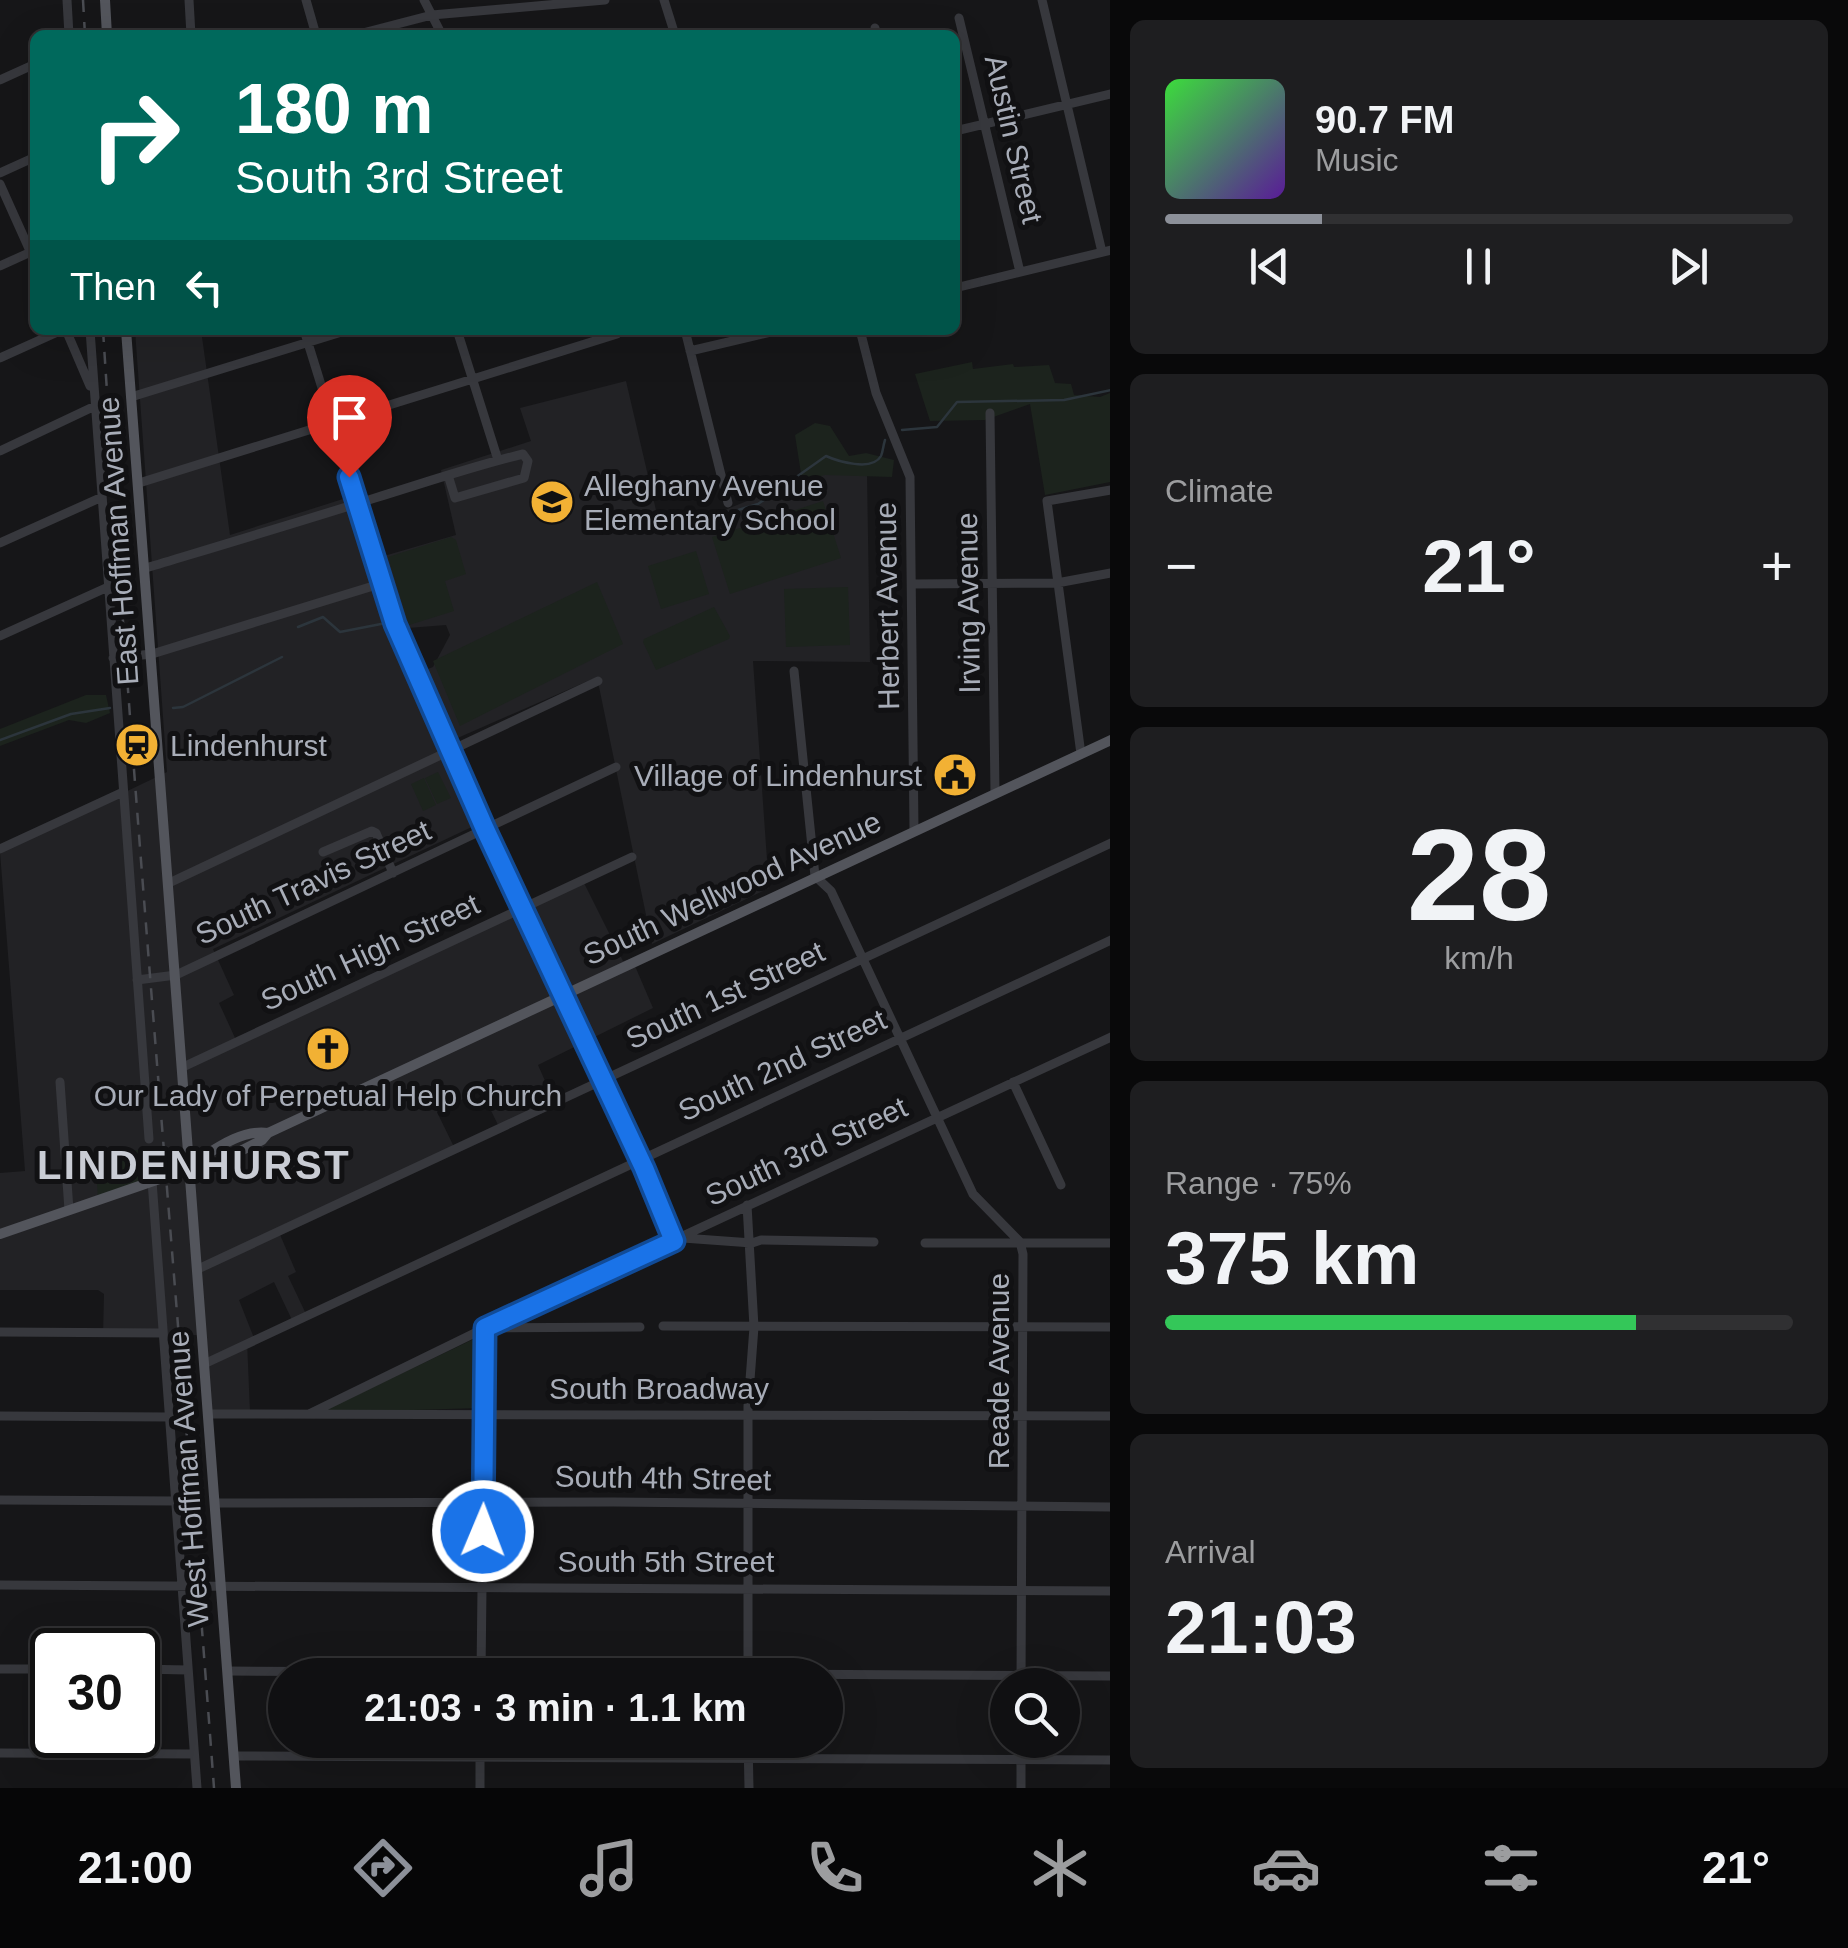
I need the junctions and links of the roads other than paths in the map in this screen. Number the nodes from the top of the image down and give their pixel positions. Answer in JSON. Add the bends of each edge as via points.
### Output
{"nodes":[{"id":1,"x":67,"y":0,"type":"edge"},
{"id":2,"x":105,"y":0,"type":"edge"},
{"id":3,"x":189,"y":0,"type":"edge"},
{"id":4,"x":306,"y":0,"type":"edge"},
{"id":5,"x":424,"y":0,"type":"edge"},
{"id":6,"x":605,"y":0,"type":"edge"},
{"id":7,"x":664,"y":0,"type":"edge"},
{"id":8,"x":1042,"y":0,"type":"edge"},
{"id":9,"x":432,"y":15,"type":"junction"},
{"id":10,"x":960,"y":18,"type":"dead end"},
{"id":11,"x":70,"y":30,"type":"edge"},
{"id":12,"x":108,"y":30,"type":"edge"},
{"id":13,"x":191,"y":30,"type":"edge"},
{"id":14,"x":315,"y":30,"type":"edge"},
{"id":15,"x":374,"y":30,"type":"edge"},
{"id":16,"x":440,"y":30,"type":"edge"},
{"id":17,"x":673,"y":30,"type":"edge"},
{"id":18,"x":30,"y":66,"type":"edge"},
{"id":19,"x":0,"y":80,"type":"edge"},
{"id":20,"x":1110,"y":94,"type":"edge"},
{"id":21,"x":1067,"y":105,"type":"junction"},
{"id":22,"x":985,"y":124,"type":"junction"},
{"id":23,"x":960,"y":131,"type":"edge"},
{"id":24,"x":30,"y":159,"type":"edge"},
{"id":25,"x":0,"y":172,"type":"edge"},
{"id":26,"x":0,"y":184,"type":"edge"},
{"id":27,"x":30,"y":247,"type":"edge"},
{"id":28,"x":1106,"y":251,"type":"edge"},
{"id":29,"x":30,"y":256,"type":"edge"},
{"id":30,"x":0,"y":266,"type":"edge"},
{"id":31,"x":1020,"y":272,"type":"junction"},
{"id":32,"x":960,"y":287,"type":"edge"},
{"id":33,"x":53,"y":335,"type":"edge"},
{"id":34,"x":66,"y":335,"type":"edge"},
{"id":35,"x":90,"y":335,"type":"edge"},
{"id":36,"x":126,"y":335,"type":"edge"},
{"id":37,"x":306,"y":335,"type":"edge"},
{"id":38,"x":331,"y":335,"type":"edge"},
{"id":39,"x":458,"y":335,"type":"edge"},
{"id":40,"x":614,"y":335,"type":"edge"},
{"id":41,"x":686,"y":335,"type":"edge"},
{"id":42,"x":758,"y":335,"type":"edge"},
{"id":43,"x":861,"y":335,"type":"edge"},
{"id":44,"x":308,"y":342,"type":"junction"},
{"id":45,"x":690,"y":351,"type":"junction"},
{"id":46,"x":0,"y":358,"type":"edge"},
{"id":47,"x":472,"y":380,"type":"junction"},
{"id":48,"x":132,"y":397,"type":"junction"},
{"id":49,"x":96,"y":408,"type":"junction"},
{"id":50,"x":990,"y":413,"type":"dead end"},
{"id":51,"x":332,"y":423,"type":"junction"},
{"id":52,"x":0,"y":451,"type":"edge"},
{"id":53,"x":498,"y":460,"type":"junction"},
{"id":54,"x":448,"y":476,"type":"junction"},
{"id":55,"x":139,"y":483,"type":"junction"},
{"id":56,"x":1110,"y":490,"type":"edge"},
{"id":57,"x":102,"y":498,"type":"junction"},
{"id":58,"x":728,"y":503,"type":"dead end"},
{"id":59,"x":358,"y":504,"type":"junction"},
{"id":60,"x":0,"y":543,"type":"edge"},
{"id":61,"x":146,"y":568,"type":"junction"},
{"id":62,"x":1110,"y":573,"type":"edge"},
{"id":63,"x":1057,"y":583,"type":"junction"},
{"id":64,"x":382,"y":584,"type":"junction"},
{"id":65,"x":912,"y":584,"type":"junction"},
{"id":66,"x":993,"y":584,"type":"junction"},
{"id":67,"x":108,"y":587,"type":"junction"},
{"id":68,"x":0,"y":636,"type":"edge"},
{"id":69,"x":152,"y":654,"type":"junction"},
{"id":70,"x":112,"y":658,"type":"junction"},
{"id":71,"x":794,"y":671,"type":"dead end"},
{"id":72,"x":598,"y":681,"type":"dead end"},
{"id":73,"x":1110,"y":740,"type":"edge"},
{"id":74,"x":450,"y":752,"type":"junction"},
{"id":75,"x":1080,"y":754,"type":"junction"},
{"id":76,"x":616,"y":767,"type":"dead end"},
{"id":77,"x":123,"y":792,"type":"junction"},
{"id":78,"x":995,"y":793,"type":"junction"},
{"id":79,"x":485,"y":829,"type":"junction"},
{"id":80,"x":914,"y":830,"type":"junction"},
{"id":81,"x":1110,"y":842,"type":"edge"},
{"id":82,"x":0,"y":848,"type":"edge"},
{"id":83,"x":323,"y":852,"type":"dead end"},
{"id":84,"x":632,"y":856,"type":"dead end"},
{"id":85,"x":393,"y":873,"type":"junction"},
{"id":86,"x":815,"y":876,"type":"junction"},
{"id":87,"x":169,"y":883,"type":"junction"},
{"id":88,"x":522,"y":909,"type":"junction"},
{"id":89,"x":1110,"y":940,"type":"edge"},
{"id":90,"x":863,"y":958,"type":"junction"},
{"id":91,"x":176,"y":974,"type":"junction"},
{"id":92,"x":137,"y":980,"type":"junction"},
{"id":93,"x":563,"y":998,"type":"junction"},
{"id":94,"x":1110,"y":1037,"type":"edge"},
{"id":95,"x":901,"y":1038,"type":"junction"},
{"id":96,"x":183,"y":1067,"type":"junction"},
{"id":97,"x":602,"y":1080,"type":"junction"},
{"id":98,"x":60,"y":1082,"type":"dead end"},
{"id":99,"x":1013,"y":1082,"type":"junction"},
{"id":100,"x":937,"y":1117,"type":"junction"},
{"id":101,"x":148,"y":1139,"type":"dead end"},
{"id":102,"x":639,"y":1158,"type":"junction"},
{"id":103,"x":191,"y":1167,"type":"junction"},
{"id":104,"x":152,"y":1181,"type":"junction"},
{"id":105,"x":1061,"y":1185,"type":"dead end"},
{"id":106,"x":747,"y":1205,"type":"junction"},
{"id":107,"x":69,"y":1210,"type":"junction"},
{"id":108,"x":0,"y":1234,"type":"edge"},
{"id":109,"x":677,"y":1240,"type":"junction"},
{"id":110,"x":874,"y":1242,"type":"dead end"},
{"id":111,"x":1020,"y":1242,"type":"junction"},
{"id":112,"x":925,"y":1243,"type":"dead end"},
{"id":113,"x":1110,"y":1243,"type":"edge"},
{"id":114,"x":752,"y":1244,"type":"junction"},
{"id":115,"x":198,"y":1269,"type":"junction"},
{"id":116,"x":640,"y":1326,"type":"dead end"},
{"id":117,"x":662,"y":1326,"type":"dead end"},
{"id":118,"x":1022,"y":1326,"type":"junction"},
{"id":119,"x":754,"y":1327,"type":"junction"},
{"id":120,"x":1110,"y":1327,"type":"edge"},
{"id":121,"x":485,"y":1328,"type":"junction"},
{"id":122,"x":0,"y":1332,"type":"edge"},
{"id":123,"x":163,"y":1332,"type":"junction"},
{"id":124,"x":204,"y":1364,"type":"junction"},
{"id":125,"x":484,"y":1413,"type":"junction"},
{"id":126,"x":748,"y":1413,"type":"junction"},
{"id":127,"x":208,"y":1414,"type":"junction"},
{"id":128,"x":0,"y":1416,"type":"edge"},
{"id":129,"x":306,"y":1416,"type":"junction"},
{"id":130,"x":1022,"y":1416,"type":"junction"},
{"id":131,"x":1110,"y":1416,"type":"edge"},
{"id":132,"x":169,"y":1417,"type":"junction"},
{"id":133,"x":0,"y":1500,"type":"edge"},
{"id":134,"x":175,"y":1501,"type":"junction"},
{"id":135,"x":215,"y":1503,"type":"junction"},
{"id":136,"x":484,"y":1504,"type":"junction"},
{"id":137,"x":748,"y":1504,"type":"junction"},
{"id":138,"x":1022,"y":1505,"type":"junction"},
{"id":139,"x":1110,"y":1507,"type":"edge"},
{"id":140,"x":0,"y":1584,"type":"edge"},
{"id":141,"x":181,"y":1585,"type":"junction"},
{"id":142,"x":221,"y":1585,"type":"junction"},
{"id":143,"x":482,"y":1587,"type":"junction"},
{"id":144,"x":748,"y":1587,"type":"junction"},
{"id":145,"x":1022,"y":1590,"type":"junction"},
{"id":146,"x":1110,"y":1591,"type":"edge"},
{"id":147,"x":481,"y":1658,"type":"edge"},
{"id":148,"x":748,"y":1658,"type":"edge"},
{"id":149,"x":1021,"y":1668,"type":"edge"},
{"id":150,"x":0,"y":1669,"type":"edge"},
{"id":151,"x":30,"y":1669,"type":"edge"},
{"id":152,"x":160,"y":1669,"type":"edge"},
{"id":153,"x":188,"y":1670,"type":"junction"},
{"id":154,"x":228,"y":1671,"type":"junction"},
{"id":155,"x":268,"y":1671,"type":"edge"},
{"id":156,"x":843,"y":1676,"type":"edge"},
{"id":157,"x":1110,"y":1676,"type":"edge"},
{"id":158,"x":1080,"y":1677,"type":"edge"},
{"id":159,"x":990,"y":1679,"type":"edge"},
{"id":160,"x":0,"y":1753,"type":"edge"},
{"id":161,"x":194,"y":1754,"type":"junction"},
{"id":162,"x":234,"y":1756,"type":"junction"},
{"id":163,"x":268,"y":1756,"type":"edge"},
{"id":164,"x":480,"y":1758,"type":"edge"},
{"id":165,"x":748,"y":1758,"type":"joint"},
{"id":166,"x":1021,"y":1760,"type":"junction"},
{"id":167,"x":1110,"y":1760,"type":"edge"},
{"id":168,"x":197,"y":1788,"type":"edge"},
{"id":169,"x":236,"y":1788,"type":"edge"},
{"id":170,"x":480,"y":1788,"type":"edge"},
{"id":171,"x":748,"y":1788,"type":"edge"},
{"id":172,"x":1021,"y":1788,"type":"edge"}],
"edges":[{"from":1,"to":11,"type":"street"},
{"from":2,"to":12,"type":"main road"},
{"from":3,"to":13,"type":"street"},
{"from":4,"to":14,"type":"street"},
{"from":5,"to":9,"type":"street"},
{"from":6,"to":9,"type":"street"},
{"from":7,"to":17,"type":"street"},
{"from":8,"to":21,"type":"street"},
{"from":9,"to":15,"type":"street"},
{"from":9,"to":16,"type":"street"},
{"from":10,"to":22,"type":"street","name":"Austin Street"},
{"from":18,"to":19,"type":"street"},
{"from":20,"to":21,"type":"street"},
{"from":21,"to":22,"type":"street"},
{"from":21,"to":28,"type":"street"},
{"from":22,"to":23,"type":"street"},
{"from":22,"to":31,"type":"street","name":"Austin Street"},
{"from":24,"to":25,"type":"street"},
{"from":26,"to":27,"type":"street"},
{"from":28,"to":31,"type":"street"},
{"from":29,"to":30,"type":"street"},
{"from":31,"to":32,"type":"street"},
{"from":33,"to":46,"type":"street"},
{"from":34,"to":49,"type":"street"},
{"from":35,"to":49,"type":"street","name":"East Hoffman Avenue"},
{"from":36,"to":48,"type":"main road","name":"East Hoffman Avenue"},
{"from":37,"to":44,"type":"street"},
{"from":38,"to":44,"type":"street"},
{"from":39,"to":47,"type":"street"},
{"from":40,"to":47,"type":"street"},
{"from":41,"to":45,"type":"street"},
{"from":42,"to":45,"type":"street"},
{"from":43,"to":65,"type":"street","name":"Herbert Avenue","via":[[910,477]]},
{"from":44,"to":48,"type":"street"},
{"from":44,"to":51,"type":"street"},
{"from":45,"to":58,"type":"street"},
{"from":47,"to":51,"type":"street"},
{"from":47,"to":53,"type":"street"},
{"from":48,"to":55,"type":"main road","name":"East Hoffman Avenue"},
{"from":49,"to":52,"type":"street"},
{"from":49,"to":57,"type":"street","name":"East Hoffman Avenue"},
{"from":50,"to":66,"type":"street","name":"Irving Avenue"},
{"from":51,"to":55,"type":"street"},
{"from":51,"to":59,"type":"street"},
{"from":53,"to":54,"type":"street"},
{"from":53,"to":54,"type":"street","via":[[525,455],[528,472],[456,498]]},
{"from":54,"to":59,"type":"street"},
{"from":55,"to":61,"type":"main road","name":"East Hoffman Avenue"},
{"from":56,"to":63,"type":"street","via":[[1047,502]]},
{"from":57,"to":60,"type":"street"},
{"from":57,"to":67,"type":"street","name":"East Hoffman Avenue"},
{"from":59,"to":61,"type":"street"},
{"from":59,"to":64,"type":"street"},
{"from":61,"to":69,"type":"main road","name":"East Hoffman Avenue"},
{"from":62,"to":63,"type":"street"},
{"from":63,"to":66,"type":"street"},
{"from":63,"to":75,"type":"street"},
{"from":64,"to":69,"type":"street"},
{"from":64,"to":74,"type":"street"},
{"from":65,"to":66,"type":"street"},
{"from":65,"to":80,"type":"street","name":"Herbert Avenue"},
{"from":66,"to":78,"type":"street","name":"Irving Avenue"},
{"from":67,"to":68,"type":"street"},
{"from":67,"to":70,"type":"street","name":"East Hoffman Avenue"},
{"from":69,"to":70,"type":"street"},
{"from":69,"to":87,"type":"main road","name":"East Hoffman Avenue"},
{"from":70,"to":77,"type":"street","name":"East Hoffman Avenue"},
{"from":71,"to":86,"type":"street"},
{"from":72,"to":74,"type":"street"},
{"from":73,"to":75,"type":"main road","name":"South Wellwood Avenue"},
{"from":74,"to":79,"type":"street"},
{"from":74,"to":87,"type":"street"},
{"from":75,"to":78,"type":"main road","name":"South Wellwood Avenue"},
{"from":76,"to":79,"type":"street","name":"South Travis Street"},
{"from":77,"to":82,"type":"street"},
{"from":77,"to":92,"type":"street","name":"East Hoffman Avenue"},
{"from":78,"to":80,"type":"main road","name":"South Wellwood Avenue"},
{"from":79,"to":85,"type":"street","name":"South Travis Street"},
{"from":79,"to":88,"type":"street"},
{"from":80,"to":86,"type":"main road","name":"South Wellwood Avenue"},
{"from":81,"to":90,"type":"street","name":"South 1st Street"},
{"from":83,"to":85,"type":"street","via":[[374,832]]},
{"from":84,"to":88,"type":"street","name":"South High Street"},
{"from":85,"to":91,"type":"street","name":"South Travis Street"},
{"from":86,"to":90,"type":"street","name":"Reade Avenue","via":[[831,891]]},
{"from":86,"to":93,"type":"main road","name":"South Wellwood Avenue"},
{"from":87,"to":91,"type":"main road","name":"East Hoffman Avenue"},
{"from":88,"to":93,"type":"street"},
{"from":88,"to":96,"type":"street","name":"South High Street"},
{"from":89,"to":95,"type":"street","name":"South 2nd Street"},
{"from":90,"to":95,"type":"street","name":"Reade Avenue"},
{"from":90,"to":97,"type":"street","name":"South 1st Street"},
{"from":91,"to":92,"type":"street","name":"South Travis Street"},
{"from":91,"to":96,"type":"main road","name":"East Hoffman Avenue"},
{"from":92,"to":101,"type":"street","name":"East Hoffman Avenue"},
{"from":93,"to":97,"type":"street"},
{"from":93,"to":103,"type":"main road","name":"South Wellwood Avenue","via":[[268,1133],[201,1156]]},
{"from":94,"to":99,"type":"street","name":"South 3rd Street"},
{"from":95,"to":100,"type":"street","name":"Reade Avenue"},
{"from":95,"to":102,"type":"street","name":"South 2nd Street"},
{"from":96,"to":103,"type":"main road","name":"East Hoffman Avenue"},
{"from":97,"to":102,"type":"street"},
{"from":97,"to":115,"type":"street","name":"South 1st Street"},
{"from":98,"to":107,"type":"street"},
{"from":99,"to":100,"type":"street","name":"South 3rd Street"},
{"from":99,"to":105,"type":"street"},
{"from":100,"to":106,"type":"street","name":"South 3rd Street"},
{"from":100,"to":111,"type":"street","name":"Reade Avenue","via":[[973,1194]]},
{"from":102,"to":109,"type":"street"},
{"from":102,"to":124,"type":"street","name":"South 2nd Street"},
{"from":103,"to":104,"type":"main road","name":"South Wellwood Avenue"},
{"from":103,"to":115,"type":"main road","name":"West Hoffman Avenue"},
{"from":104,"to":107,"type":"main road","name":"South Wellwood Avenue"},
{"from":104,"to":123,"type":"street","name":"West Hoffman Avenue"},
{"from":106,"to":109,"type":"street","name":"South 3rd Street"},
{"from":106,"to":114,"type":"street"},
{"from":107,"to":108,"type":"main road","name":"South Wellwood Avenue"},
{"from":109,"to":114,"type":"street"},
{"from":109,"to":121,"type":"street","name":"South 3rd Street"},
{"from":110,"to":114,"type":"street"},
{"from":111,"to":112,"type":"street"},
{"from":111,"to":113,"type":"street"},
{"from":111,"to":118,"type":"street","name":"Reade Avenue"},
{"from":114,"to":119,"type":"street"},
{"from":115,"to":124,"type":"main road","name":"West Hoffman Avenue"},
{"from":116,"to":121,"type":"street"},
{"from":117,"to":119,"type":"street"},
{"from":118,"to":119,"type":"street"},
{"from":118,"to":120,"type":"street"},
{"from":118,"to":130,"type":"street","name":"Reade Avenue"},
{"from":119,"to":126,"type":"street"},
{"from":121,"to":125,"type":"street"},
{"from":121,"to":129,"type":"street","name":"South 3rd Street"},
{"from":122,"to":123,"type":"street"},
{"from":123,"to":132,"type":"street","name":"West Hoffman Avenue"},
{"from":124,"to":127,"type":"main road","name":"West Hoffman Avenue"},
{"from":125,"to":126,"type":"street","name":"South Broadway"},
{"from":125,"to":129,"type":"street","name":"South Broadway"},
{"from":125,"to":136,"type":"street"},
{"from":126,"to":130,"type":"street","name":"South Broadway"},
{"from":126,"to":137,"type":"street"},
{"from":127,"to":129,"type":"street","name":"South Broadway"},
{"from":127,"to":135,"type":"main road","name":"West Hoffman Avenue"},
{"from":128,"to":132,"type":"street"},
{"from":130,"to":131,"type":"street","name":"South Broadway"},
{"from":130,"to":138,"type":"street","name":"Reade Avenue"},
{"from":132,"to":134,"type":"street","name":"West Hoffman Avenue"},
{"from":133,"to":134,"type":"street"},
{"from":134,"to":141,"type":"street","name":"West Hoffman Avenue"},
{"from":135,"to":136,"type":"street","name":"South 4th Street"},
{"from":135,"to":142,"type":"main road","name":"West Hoffman Avenue"},
{"from":136,"to":137,"type":"street","name":"South 4th Street"},
{"from":136,"to":143,"type":"street"},
{"from":137,"to":138,"type":"street","name":"South 4th Street"},
{"from":137,"to":144,"type":"street"},
{"from":138,"to":139,"type":"street","name":"South 4th Street"},
{"from":138,"to":145,"type":"street","name":"Reade Avenue"},
{"from":140,"to":141,"type":"street","name":"South 5th Street"},
{"from":141,"to":142,"type":"street","name":"South 5th Street"},
{"from":141,"to":153,"type":"street","name":"West Hoffman Avenue"},
{"from":142,"to":143,"type":"street","name":"South 5th Street"},
{"from":142,"to":154,"type":"main road","name":"West Hoffman Avenue"},
{"from":143,"to":144,"type":"street","name":"South 5th Street"},
{"from":143,"to":147,"type":"street"},
{"from":144,"to":145,"type":"street","name":"South 5th Street"},
{"from":144,"to":148,"type":"street"},
{"from":145,"to":146,"type":"street","name":"South 5th Street"},
{"from":145,"to":149,"type":"street","name":"Reade Avenue"},
{"from":150,"to":151,"type":"street"},
{"from":152,"to":153,"type":"street"},
{"from":153,"to":161,"type":"street","name":"West Hoffman Avenue"},
{"from":154,"to":155,"type":"street"},
{"from":154,"to":162,"type":"main road","name":"West Hoffman Avenue"},
{"from":156,"to":159,"type":"street"},
{"from":157,"to":158,"type":"street"},
{"from":160,"to":161,"type":"street"},
{"from":161,"to":168,"type":"street","name":"West Hoffman Avenue"},
{"from":162,"to":163,"type":"street"},
{"from":162,"to":169,"type":"main road","name":"West Hoffman Avenue"},
{"from":164,"to":170,"type":"street"},
{"from":165,"to":166,"type":"street"},
{"from":165,"to":171,"type":"street"},
{"from":166,"to":167,"type":"street"},
{"from":166,"to":172,"type":"street"}]}
